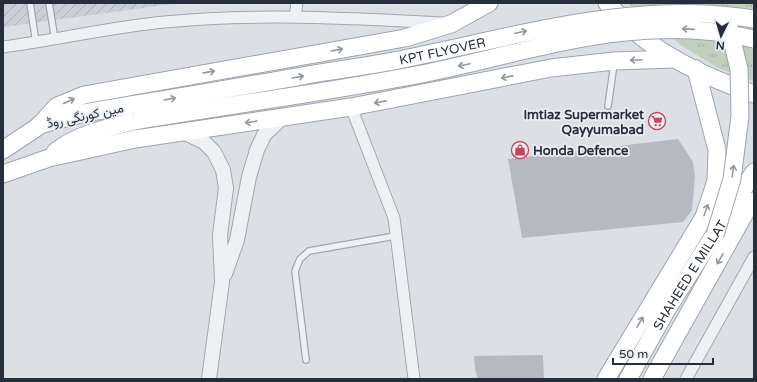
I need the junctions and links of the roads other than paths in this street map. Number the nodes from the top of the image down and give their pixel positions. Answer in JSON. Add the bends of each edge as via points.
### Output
{"nodes":[{"id":1,"x":30,"y":3,"type":"edge"},
{"id":2,"x":50,"y":3,"type":"edge"},
{"id":3,"x":297,"y":3,"type":"edge"},
{"id":4,"x":488,"y":3,"type":"edge"},
{"id":5,"x":607,"y":3,"type":"edge"},
{"id":6,"x":721,"y":3,"type":"edge"},
{"id":7,"x":295,"y":16,"type":"junction"},
{"id":8,"x":754,"y":19,"type":"edge"},
{"id":9,"x":451,"y":24,"type":"junction"},
{"id":10,"x":754,"y":39,"type":"edge"},
{"id":11,"x":55,"y":40,"type":"junction"},
{"id":12,"x":36,"y":43,"type":"junction"},
{"id":13,"x":3,"y":47,"type":"edge"},
{"id":14,"x":675,"y":59,"type":"junction"},
{"id":15,"x":614,"y":61,"type":"junction"},
{"id":16,"x":696,"y":69,"type":"junction"},
{"id":17,"x":754,"y":94,"type":"edge"},
{"id":18,"x":608,"y":106,"type":"dead end"},
{"id":19,"x":350,"y":107,"type":"junction"},
{"id":20,"x":135,"y":112,"type":"junction"},
{"id":21,"x":283,"y":118,"type":"junction"},
{"id":22,"x":39,"y":126,"type":"junction"},
{"id":23,"x":185,"y":132,"type":"junction"},
{"id":24,"x":3,"y":150,"type":"edge"},
{"id":25,"x":49,"y":158,"type":"junction"},
{"id":26,"x":754,"y":172,"type":"edge"},
{"id":27,"x":3,"y":174,"type":"edge"},
{"id":28,"x":754,"y":200,"type":"edge"},
{"id":29,"x":715,"y":235,"type":"junction"},
{"id":30,"x":395,"y":236,"type":"junction"},
{"id":31,"x":753,"y":260,"type":"edge"},
{"id":32,"x":222,"y":282,"type":"junction"},
{"id":33,"x":306,"y":360,"type":"dead end"},
{"id":34,"x":208,"y":379,"type":"edge"},
{"id":35,"x":414,"y":379,"type":"edge"},
{"id":36,"x":606,"y":379,"type":"edge"},
{"id":37,"x":628,"y":379,"type":"edge"},
{"id":38,"x":652,"y":379,"type":"edge"},
{"id":39,"x":686,"y":379,"type":"edge"}],
"edges":[{"from":1,"to":12,"type":"lane"},
{"from":2,"to":11,"type":"lane"},
{"from":3,"to":7,"type":"street"},
{"from":4,"to":9,"type":"main road"},
{"from":5,"to":14,"type":"main road","via":[[638,34]]},
{"from":29,"to":6,"type":"main road","one_way":true,"bridge":true,"via":[[732,179],[740,116],[739,69]]},
{"from":7,"to":9,"type":"street"},
{"from":7,"to":11,"type":"street","via":[[164,22]]},
{"from":20,"to":8,"type":"main road","name":"KPT FLYOVER","one_way":true,"bridge":true,"via":[[413,58],[554,25],[640,11],[732,14]]},
{"from":22,"to":9,"type":"main road","one_way":true,"via":[[57,106],[84,95],[405,38]]},
{"from":10,"to":20,"type":"main road","name":"KPT FLYOVER","one_way":true,"bridge":true,"via":[[727,32],[639,29],[584,37],[398,78]]},
{"from":11,"to":12,"type":"street"},
{"from":12,"to":13,"type":"street"},
{"from":14,"to":15,"type":"main road","one_way":true},
{"from":14,"to":16,"type":"main road"},
{"from":15,"to":18,"type":"lane"},
{"from":15,"to":19,"type":"main road","one_way":true,"via":[[551,68]]},
{"from":16,"to":17,"type":"main road"},
{"from":36,"to":16,"type":"main road","one_way":true,"via":[[704,217],[716,181],[717,150]]},
{"from":19,"to":21,"type":"main road"},
{"from":19,"to":30,"type":"street","via":[[394,218]]},
{"from":20,"to":22,"type":"main road","name":"مین کورنگی روڈ","via":[[84,113]]},
{"from":20,"to":25,"type":"main road","name":"مین کورنگی روڈ","via":[[63,146]]},
{"from":21,"to":23,"type":"main road","one_way":true},
{"from":21,"to":32,"type":"street","via":[[264,135],[257,150],[237,240]]},
{"from":22,"to":24,"type":"main road"},
{"from":23,"to":25,"type":"main road","via":[[135,139]]},
{"from":23,"to":32,"type":"street","via":[[204,142],[214,152],[223,170],[226,188],[220,235]]},
{"from":25,"to":27,"type":"main road"},
{"from":26,"to":29,"type":"main road","name":"SHAHEED E MILLAT","bridge":true},
{"from":28,"to":38,"type":"main road","name":"SHAHEED E MILLAT","one_way":true},
{"from":29,"to":37,"type":"main road","name":"SHAHEED E MILLAT","via":[[666,311]]},
{"from":30,"to":33,"type":"lane","via":[[309,251],[300,259],[295,271]]},
{"from":30,"to":35,"type":"street"},
{"from":31,"to":39,"type":"street"},
{"from":32,"to":34,"type":"street"}]}
